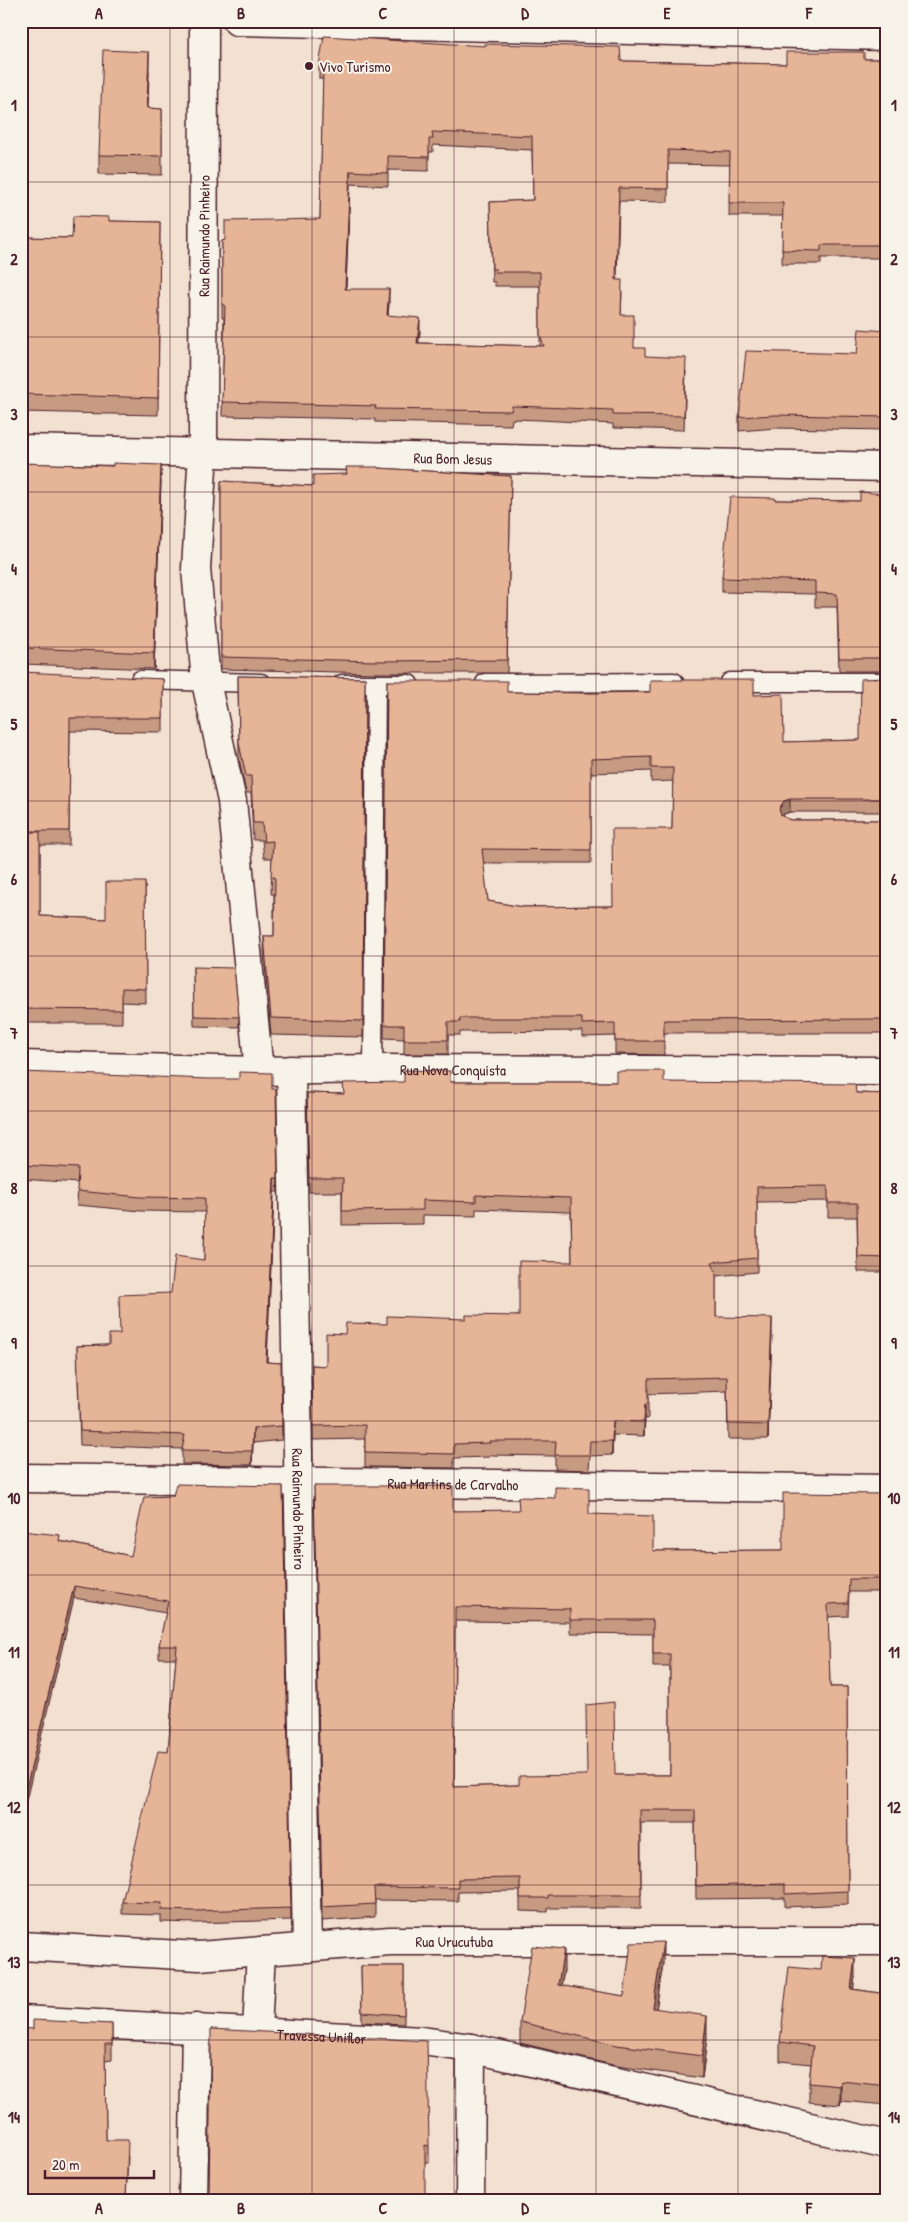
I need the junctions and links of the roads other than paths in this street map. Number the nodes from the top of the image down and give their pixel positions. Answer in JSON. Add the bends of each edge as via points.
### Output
{"nodes":[{"id":1,"x":204,"y":21,"type":"edge"},
{"id":2,"x":237,"y":21,"type":"edge"},
{"id":3,"x":887,"y":36,"type":"edge"},
{"id":4,"x":21,"y":449,"type":"edge"},
{"id":5,"x":203,"y":452,"type":"junction"},
{"id":6,"x":887,"y":466,"type":"edge"},
{"id":7,"x":121,"y":679,"type":"edge"},
{"id":8,"x":206,"y":682,"type":"junction"},
{"id":9,"x":689,"y":682,"type":"edge"},
{"id":10,"x":708,"y":682,"type":"edge"},
{"id":11,"x":887,"y":682,"type":"edge"},
{"id":12,"x":276,"y":683,"type":"edge"},
{"id":13,"x":326,"y":683,"type":"edge"},
{"id":14,"x":376,"y":684,"type":"junction"},
{"id":15,"x":425,"y":684,"type":"edge"},
{"id":16,"x":464,"y":684,"type":"edge"},
{"id":17,"x":21,"y":1065,"type":"edge"},
{"id":18,"x":373,"y":1069,"type":"junction"},
{"id":19,"x":291,"y":1070,"type":"junction"},
{"id":20,"x":887,"y":1070,"type":"edge"},
{"id":21,"x":259,"y":1071,"type":"junction"},
{"id":22,"x":21,"y":1478,"type":"edge"},
{"id":23,"x":298,"y":1482,"type":"junction"},
{"id":24,"x":887,"y":1489,"type":"edge"},
{"id":25,"x":887,"y":1940,"type":"edge"},
{"id":26,"x":21,"y":1946,"type":"edge"},
{"id":27,"x":307,"y":1948,"type":"junction"},
{"id":28,"x":261,"y":1951,"type":"junction"},
{"id":29,"x":21,"y":2020,"type":"edge"},
{"id":30,"x":196,"y":2028,"type":"junction"},
{"id":31,"x":257,"y":2031,"type":"junction"},
{"id":32,"x":471,"y":2048,"type":"junction"},
{"id":33,"x":887,"y":2145,"type":"edge"},
{"id":34,"x":193,"y":2201,"type":"edge"},
{"id":35,"x":470,"y":2201,"type":"edge"}],
"edges":[{"from":1,"to":5,"type":"street","name":"Rua Raimundo Pinheiro"},
{"from":2,"to":3,"type":"street"},
{"from":4,"to":5,"type":"street","name":"Rua Bom Jesus"},
{"from":5,"to":6,"type":"street","name":"Rua Bom Jesus"},
{"from":5,"to":8,"type":"street","name":"Rua Raimundo Pinheiro","via":[[196,569]]},
{"from":7,"to":8,"type":"lane"},
{"from":8,"to":12,"type":"lane"},
{"from":8,"to":21,"type":"street","name":"Rua Raimundo Pinheiro","via":[[232,801]]},
{"from":9,"to":16,"type":"lane"},
{"from":10,"to":11,"type":"lane"},
{"from":13,"to":14,"type":"lane"},
{"from":14,"to":15,"type":"lane"},
{"from":14,"to":18,"type":"lane"},
{"from":17,"to":21,"type":"street","name":"Rua Nova Conquista"},
{"from":18,"to":19,"type":"street","name":"Rua Nova Conquista"},
{"from":18,"to":20,"type":"street","name":"Rua Nova Conquista"},
{"from":19,"to":21,"type":"street","name":"Rua Nova Conquista"},
{"from":19,"to":23,"type":"street","name":"Rua Raimundo Pinheiro"},
{"from":22,"to":23,"type":"street","name":"Rua Martins de Carvalho"},
{"from":23,"to":24,"type":"street","name":"Rua Martins de Carvalho"},
{"from":23,"to":27,"type":"street","name":"Rua Raimundo Pinheiro"},
{"from":25,"to":27,"type":"street","name":"Rua Urucutuba","via":[[390,1941]]},
{"from":26,"to":28,"type":"street","name":"Rua Urucutuba","via":[[199,1956]]},
{"from":27,"to":28,"type":"street","name":"Rua Urucutuba"},
{"from":28,"to":31,"type":"street"},
{"from":29,"to":30,"type":"street","name":"Travessa Uniflor"},
{"from":30,"to":31,"type":"street","name":"Travessa Uniflor"},
{"from":30,"to":34,"type":"street"},
{"from":31,"to":32,"type":"street","name":"Travessa Uniflor","via":[[422,2041]]},
{"from":32,"to":33,"type":"street","name":"Travessa Uniflor"},
{"from":32,"to":35,"type":"street"}]}
